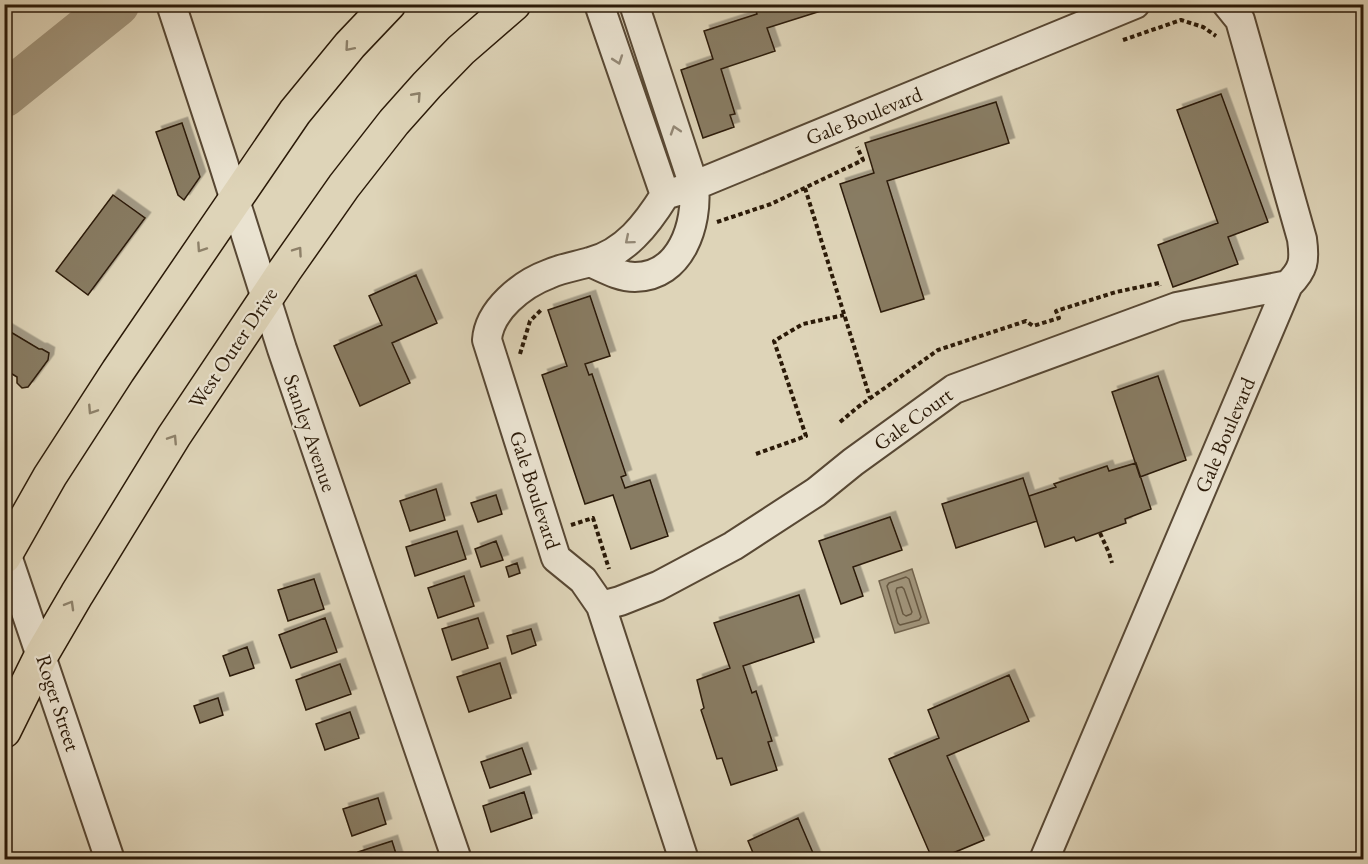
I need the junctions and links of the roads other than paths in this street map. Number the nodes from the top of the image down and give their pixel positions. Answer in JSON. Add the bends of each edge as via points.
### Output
{"nodes":[{"id":1,"x":171,"y":4,"type":"edge"},
{"id":2,"x":389,"y":4,"type":"edge"},
{"id":3,"x":514,"y":4,"type":"edge"},
{"id":4,"x":598,"y":4,"type":"edge"},
{"id":5,"x":634,"y":4,"type":"edge"},
{"id":6,"x":1135,"y":4,"type":"edge"},
{"id":7,"x":1227,"y":4,"type":"edge"},
{"id":8,"x":694,"y":186,"type":"junction"},
{"id":9,"x":665,"y":195,"type":"junction"},
{"id":10,"x":234,"y":200,"type":"junction"},
{"id":11,"x":590,"y":262,"type":"junction"},
{"id":12,"x":1288,"y":285,"type":"junction"},
{"id":13,"x":266,"y":300,"type":"junction"},
{"id":14,"x":5,"y":552,"type":"edge"},
{"id":15,"x":601,"y":606,"type":"junction"},
{"id":16,"x":42,"y":654,"type":"junction"},
{"id":17,"x":4,"y":731,"type":"edge"},
{"id":18,"x":110,"y":860,"type":"edge"},
{"id":19,"x":457,"y":860,"type":"edge"},
{"id":20,"x":684,"y":860,"type":"edge"},
{"id":21,"x":1044,"y":860,"type":"edge"}],
"edges":[{"from":1,"to":10,"type":"street","name":"Stanley Avenue"},
{"from":2,"to":10,"type":"main road","one_way":true,"via":[[295,112]]},
{"from":13,"to":3,"type":"main road","name":"West Outer Drive","one_way":true,"via":[[394,122],[462,50]]},
{"from":4,"to":9,"type":"street","one_way":true},
{"from":8,"to":5,"type":"street","one_way":true},
{"from":6,"to":8,"type":"street","name":"Gale Boulevard"},
{"from":7,"to":12,"type":"street","name":"Gale Boulevard","via":[[1240,21],[1302,238],[1303,266]]},
{"from":8,"to":9,"type":"street","name":"Gale Boulevard"},
{"from":8,"to":11,"type":"street","via":[[696,201],[686,243],[660,272],[632,277]]},
{"from":9,"to":11,"type":"street","name":"Gale Boulevard","one_way":true,"via":[[638,233],[602,259]]},
{"from":10,"to":13,"type":"street","name":"Stanley Avenue"},
{"from":10,"to":14,"type":"main road","one_way":true,"via":[[118,370]]},
{"from":11,"to":15,"type":"street","name":"Gale Boulevard","via":[[548,274],[524,288],[494,316],[486,340],[556,558],[583,580]]},
{"from":12,"to":15,"type":"street","name":"Gale Court","via":[[1177,307],[954,389],[816,492],[733,546],[658,586]]},
{"from":12,"to":21,"type":"street","name":"Gale Boulevard"},
{"from":16,"to":13,"type":"main road","name":"West Outer Drive","one_way":true,"via":[[174,436]]},
{"from":13,"to":19,"type":"street","name":"Stanley Avenue"},
{"from":14,"to":16,"type":"street","name":"Roger Street"},
{"from":15,"to":20,"type":"street","name":"Gale Boulevard"},
{"from":16,"to":17,"type":"main road","name":"West Outer Drive"},
{"from":16,"to":18,"type":"street","name":"Roger Street"}]}
